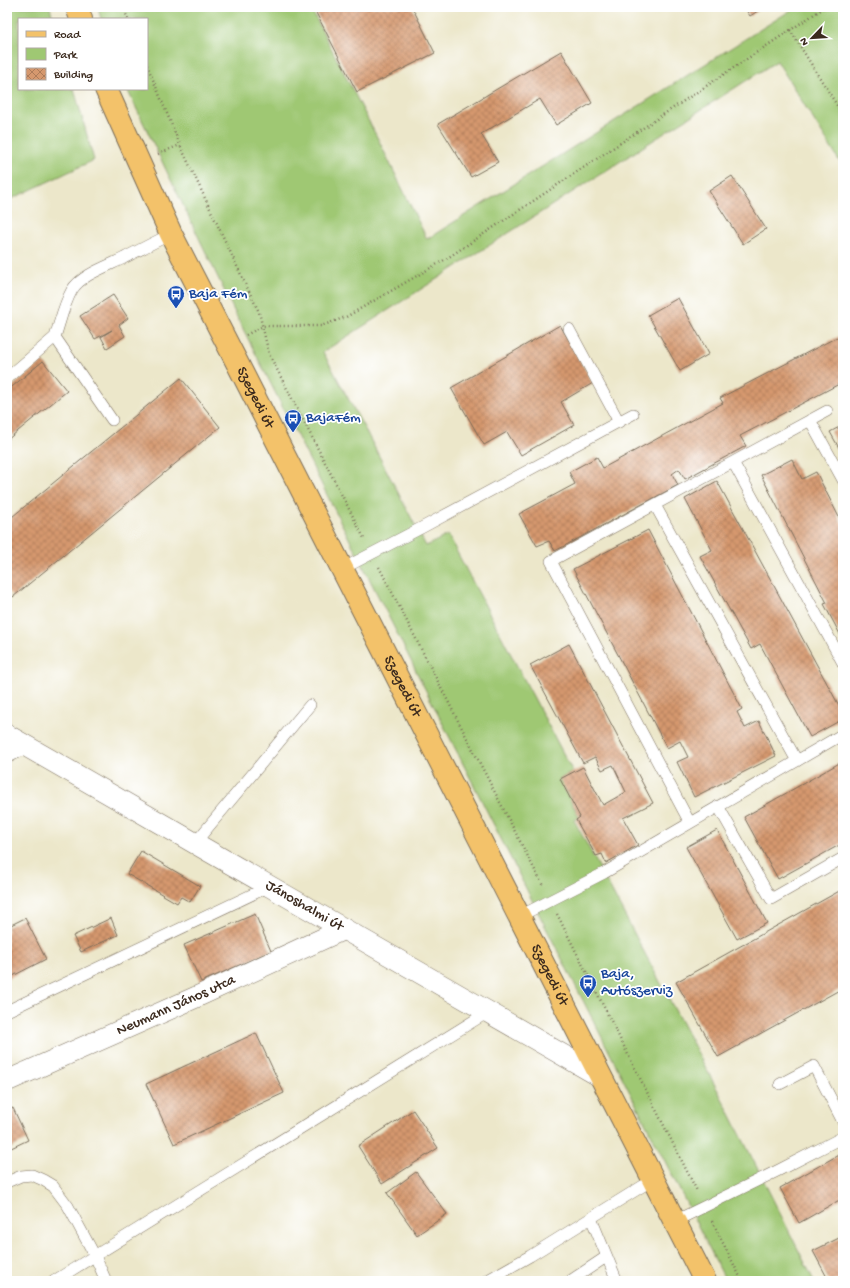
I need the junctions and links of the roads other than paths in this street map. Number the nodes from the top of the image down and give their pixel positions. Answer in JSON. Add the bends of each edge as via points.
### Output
{"nodes":[{"id":1,"x":77,"y":7,"type":"edge"},
{"id":2,"x":81,"y":18,"type":"edge"},
{"id":3,"x":106,"y":90,"type":"edge"},
{"id":4,"x":171,"y":234,"type":"junction"},
{"id":5,"x":569,"y":330,"type":"dead end"},
{"id":6,"x":55,"y":337,"type":"junction"},
{"id":7,"x":7,"y":378,"type":"edge"},
{"id":8,"x":827,"y":411,"type":"dead end"},
{"id":9,"x":633,"y":414,"type":"dead end"},
{"id":10,"x":112,"y":420,"type":"dead end"},
{"id":11,"x":810,"y":420,"type":"junction"},
{"id":12,"x":619,"y":422,"type":"junction"},
{"id":13,"x":733,"y":462,"type":"junction"},
{"id":14,"x":843,"y":480,"type":"edge"},
{"id":15,"x":655,"y":505,"type":"junction"},
{"id":16,"x":342,"y":569,"type":"junction"},
{"id":17,"x":843,"y":663,"type":"edge"},
{"id":18,"x":310,"y":705,"type":"dead end"},
{"id":19,"x":843,"y":734,"type":"edge"},
{"id":20,"x":7,"y":735,"type":"edge"},
{"id":21,"x":28,"y":747,"type":"junction"},
{"id":22,"x":7,"y":758,"type":"edge"},
{"id":23,"x":797,"y":761,"type":"junction"},
{"id":24,"x":718,"y":806,"type":"junction"},
{"id":25,"x":690,"y":823,"type":"junction"},
{"id":26,"x":195,"y":843,"type":"junction"},
{"id":27,"x":843,"y":858,"type":"edge"},
{"id":28,"x":270,"y":886,"type":"junction"},
{"id":29,"x":520,"y":916,"type":"junction"},
{"id":30,"x":344,"y":929,"type":"junction"},
{"id":31,"x":7,"y":1011,"type":"edge"},
{"id":32,"x":488,"y":1012,"type":"junction"},
{"id":33,"x":601,"y":1077,"type":"junction"},
{"id":34,"x":7,"y":1082,"type":"edge"},
{"id":35,"x":780,"y":1084,"type":"dead end"},
{"id":36,"x":843,"y":1122,"type":"edge"},
{"id":37,"x":843,"y":1137,"type":"edge"},
{"id":38,"x":654,"y":1179,"type":"junction"},
{"id":39,"x":7,"y":1182,"type":"edge"},
{"id":40,"x":591,"y":1218,"type":"junction"},
{"id":41,"x":675,"y":1221,"type":"junction"},
{"id":42,"x":95,"y":1256,"type":"junction"},
{"id":43,"x":606,"y":1257,"type":"junction"},
{"id":44,"x":54,"y":1281,"type":"edge"},
{"id":45,"x":106,"y":1281,"type":"edge"},
{"id":46,"x":486,"y":1281,"type":"edge"},
{"id":47,"x":570,"y":1281,"type":"edge"},
{"id":48,"x":617,"y":1281,"type":"edge"},
{"id":49,"x":705,"y":1281,"type":"edge"}],
"edges":[{"from":1,"to":2,"type":"main road"},
{"from":3,"to":4,"type":"main road","name":"Szegedi út"},
{"from":4,"to":6,"type":"lane","via":[[98,270],[76,285],[69,296]]},
{"from":4,"to":16,"type":"main road","name":"Szegedi út"},
{"from":5,"to":12,"type":"lane"},
{"from":6,"to":7,"type":"lane"},
{"from":6,"to":10,"type":"lane"},
{"from":8,"to":11,"type":"lane"},
{"from":9,"to":12,"type":"lane"},
{"from":11,"to":13,"type":"lane"},
{"from":11,"to":14,"type":"lane"},
{"from":12,"to":16,"type":"lane"},
{"from":13,"to":15,"type":"lane"},
{"from":13,"to":17,"type":"lane"},
{"from":15,"to":23,"type":"lane"},
{"from":15,"to":25,"type":"lane","via":[[551,561]]},
{"from":16,"to":29,"type":"main road","name":"Szegedi út"},
{"from":18,"to":26,"type":"lane"},
{"from":19,"to":23,"type":"lane"},
{"from":20,"to":21,"type":"street","name":"Jánoshalmi út"},
{"from":21,"to":22,"type":"lane"},
{"from":21,"to":26,"type":"street","name":"Jánoshalmi út"},
{"from":23,"to":24,"type":"lane"},
{"from":24,"to":25,"type":"lane"},
{"from":24,"to":27,"type":"lane","via":[[771,899]]},
{"from":25,"to":29,"type":"lane","via":[[604,873]]},
{"from":26,"to":28,"type":"street","name":"Jánoshalmi út"},
{"from":28,"to":30,"type":"street","name":"Jánoshalmi út"},
{"from":28,"to":31,"type":"lane"},
{"from":29,"to":33,"type":"main road","name":"Szegedi út"},
{"from":30,"to":32,"type":"street","name":"Jánoshalmi út"},
{"from":30,"to":34,"type":"street","name":"Neumann János utca"},
{"from":32,"to":33,"type":"street","name":"Jánoshalmi út"},
{"from":32,"to":42,"type":"lane"},
{"from":33,"to":38,"type":"main road","name":"Szegedi út"},
{"from":35,"to":36,"type":"lane","via":[[814,1066]]},
{"from":37,"to":41,"type":"lane"},
{"from":38,"to":40,"type":"lane"},
{"from":38,"to":41,"type":"main road","name":"Szegedi út"},
{"from":39,"to":42,"type":"lane","via":[[21,1176],[32,1175],[53,1186],[68,1206]]},
{"from":40,"to":43,"type":"lane"},
{"from":40,"to":46,"type":"lane"},
{"from":41,"to":49,"type":"main road","name":"Szegedi út"},
{"from":42,"to":44,"type":"lane"},
{"from":42,"to":45,"type":"lane"},
{"from":43,"to":47,"type":"lane"},
{"from":43,"to":48,"type":"lane"}]}
